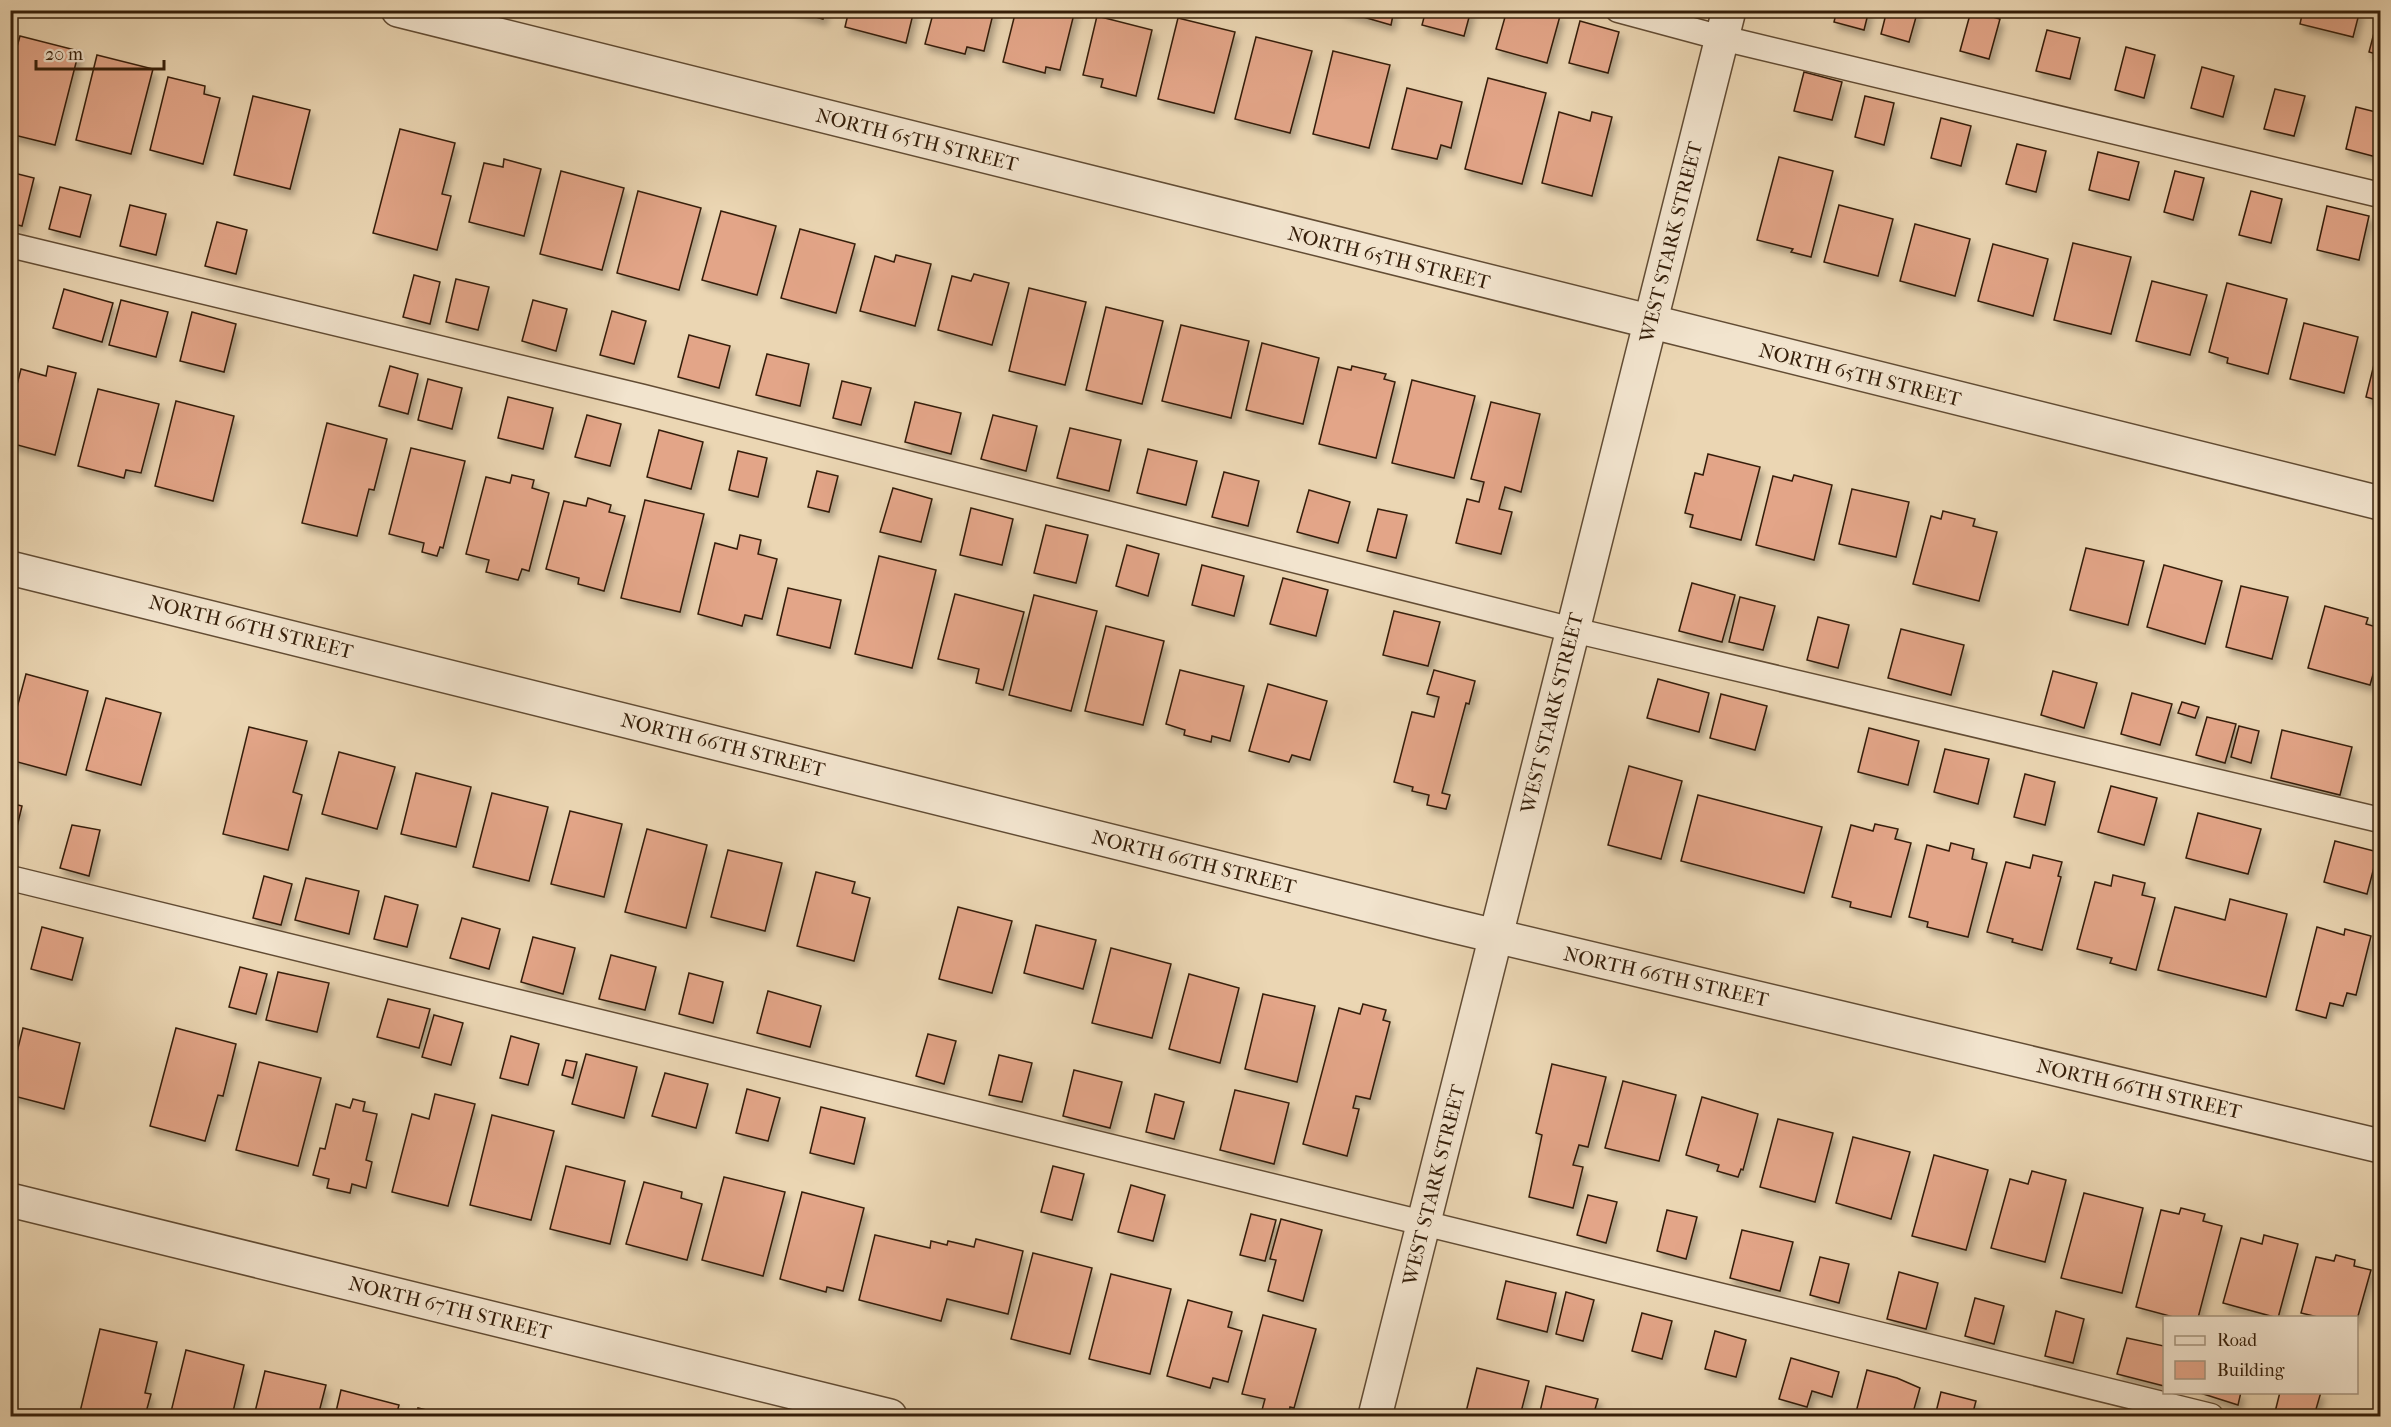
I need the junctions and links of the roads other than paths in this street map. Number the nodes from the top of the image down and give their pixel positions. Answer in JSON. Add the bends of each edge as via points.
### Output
{"nodes":[{"id":1,"x":398,"y":10,"type":"edge"},
{"id":2,"x":1618,"y":10,"type":"edge"},
{"id":3,"x":1726,"y":24,"type":"edge"},
{"id":4,"x":2380,"y":195,"type":"edge"},
{"id":5,"x":10,"y":245,"type":"edge"},
{"id":6,"x":1650,"y":323,"type":"junction"},
{"id":7,"x":2380,"y":503,"type":"edge"},
{"id":8,"x":10,"y":567,"type":"edge"},
{"id":9,"x":1573,"y":630,"type":"junction"},
{"id":10,"x":2380,"y":820,"type":"edge"},
{"id":11,"x":10,"y":878,"type":"edge"},
{"id":12,"x":1496,"y":936,"type":"junction"},
{"id":13,"x":2380,"y":1146,"type":"edge"},
{"id":14,"x":10,"y":1200,"type":"edge"},
{"id":15,"x":1424,"y":1222,"type":"junction"},
{"id":16,"x":890,"y":1416,"type":"edge"},
{"id":17,"x":1375,"y":1416,"type":"edge"},
{"id":18,"x":2211,"y":1416,"type":"edge"}],
"edges":[{"from":1,"to":6,"type":"street","name":"NORTH 65TH STREET"},
{"from":2,"to":3,"type":"lane"},
{"from":3,"to":4,"type":"lane"},
{"from":3,"to":6,"type":"street","name":"WEST STARK STREET"},
{"from":5,"to":9,"type":"lane","via":[[643,397]]},
{"from":6,"to":7,"type":"street","name":"NORTH 65TH STREET"},
{"from":6,"to":9,"type":"street","name":"WEST STARK STREET"},
{"from":8,"to":12,"type":"street","name":"NORTH 66TH STREET"},
{"from":9,"to":10,"type":"lane"},
{"from":9,"to":12,"type":"street","name":"WEST STARK STREET"},
{"from":11,"to":15,"type":"lane"},
{"from":12,"to":13,"type":"street","name":"NORTH 66TH STREET"},
{"from":12,"to":15,"type":"street","name":"WEST STARK STREET"},
{"from":14,"to":16,"type":"street","name":"NORTH 67TH STREET"},
{"from":15,"to":17,"type":"street","name":"WEST STARK STREET"},
{"from":15,"to":18,"type":"lane"}]}
